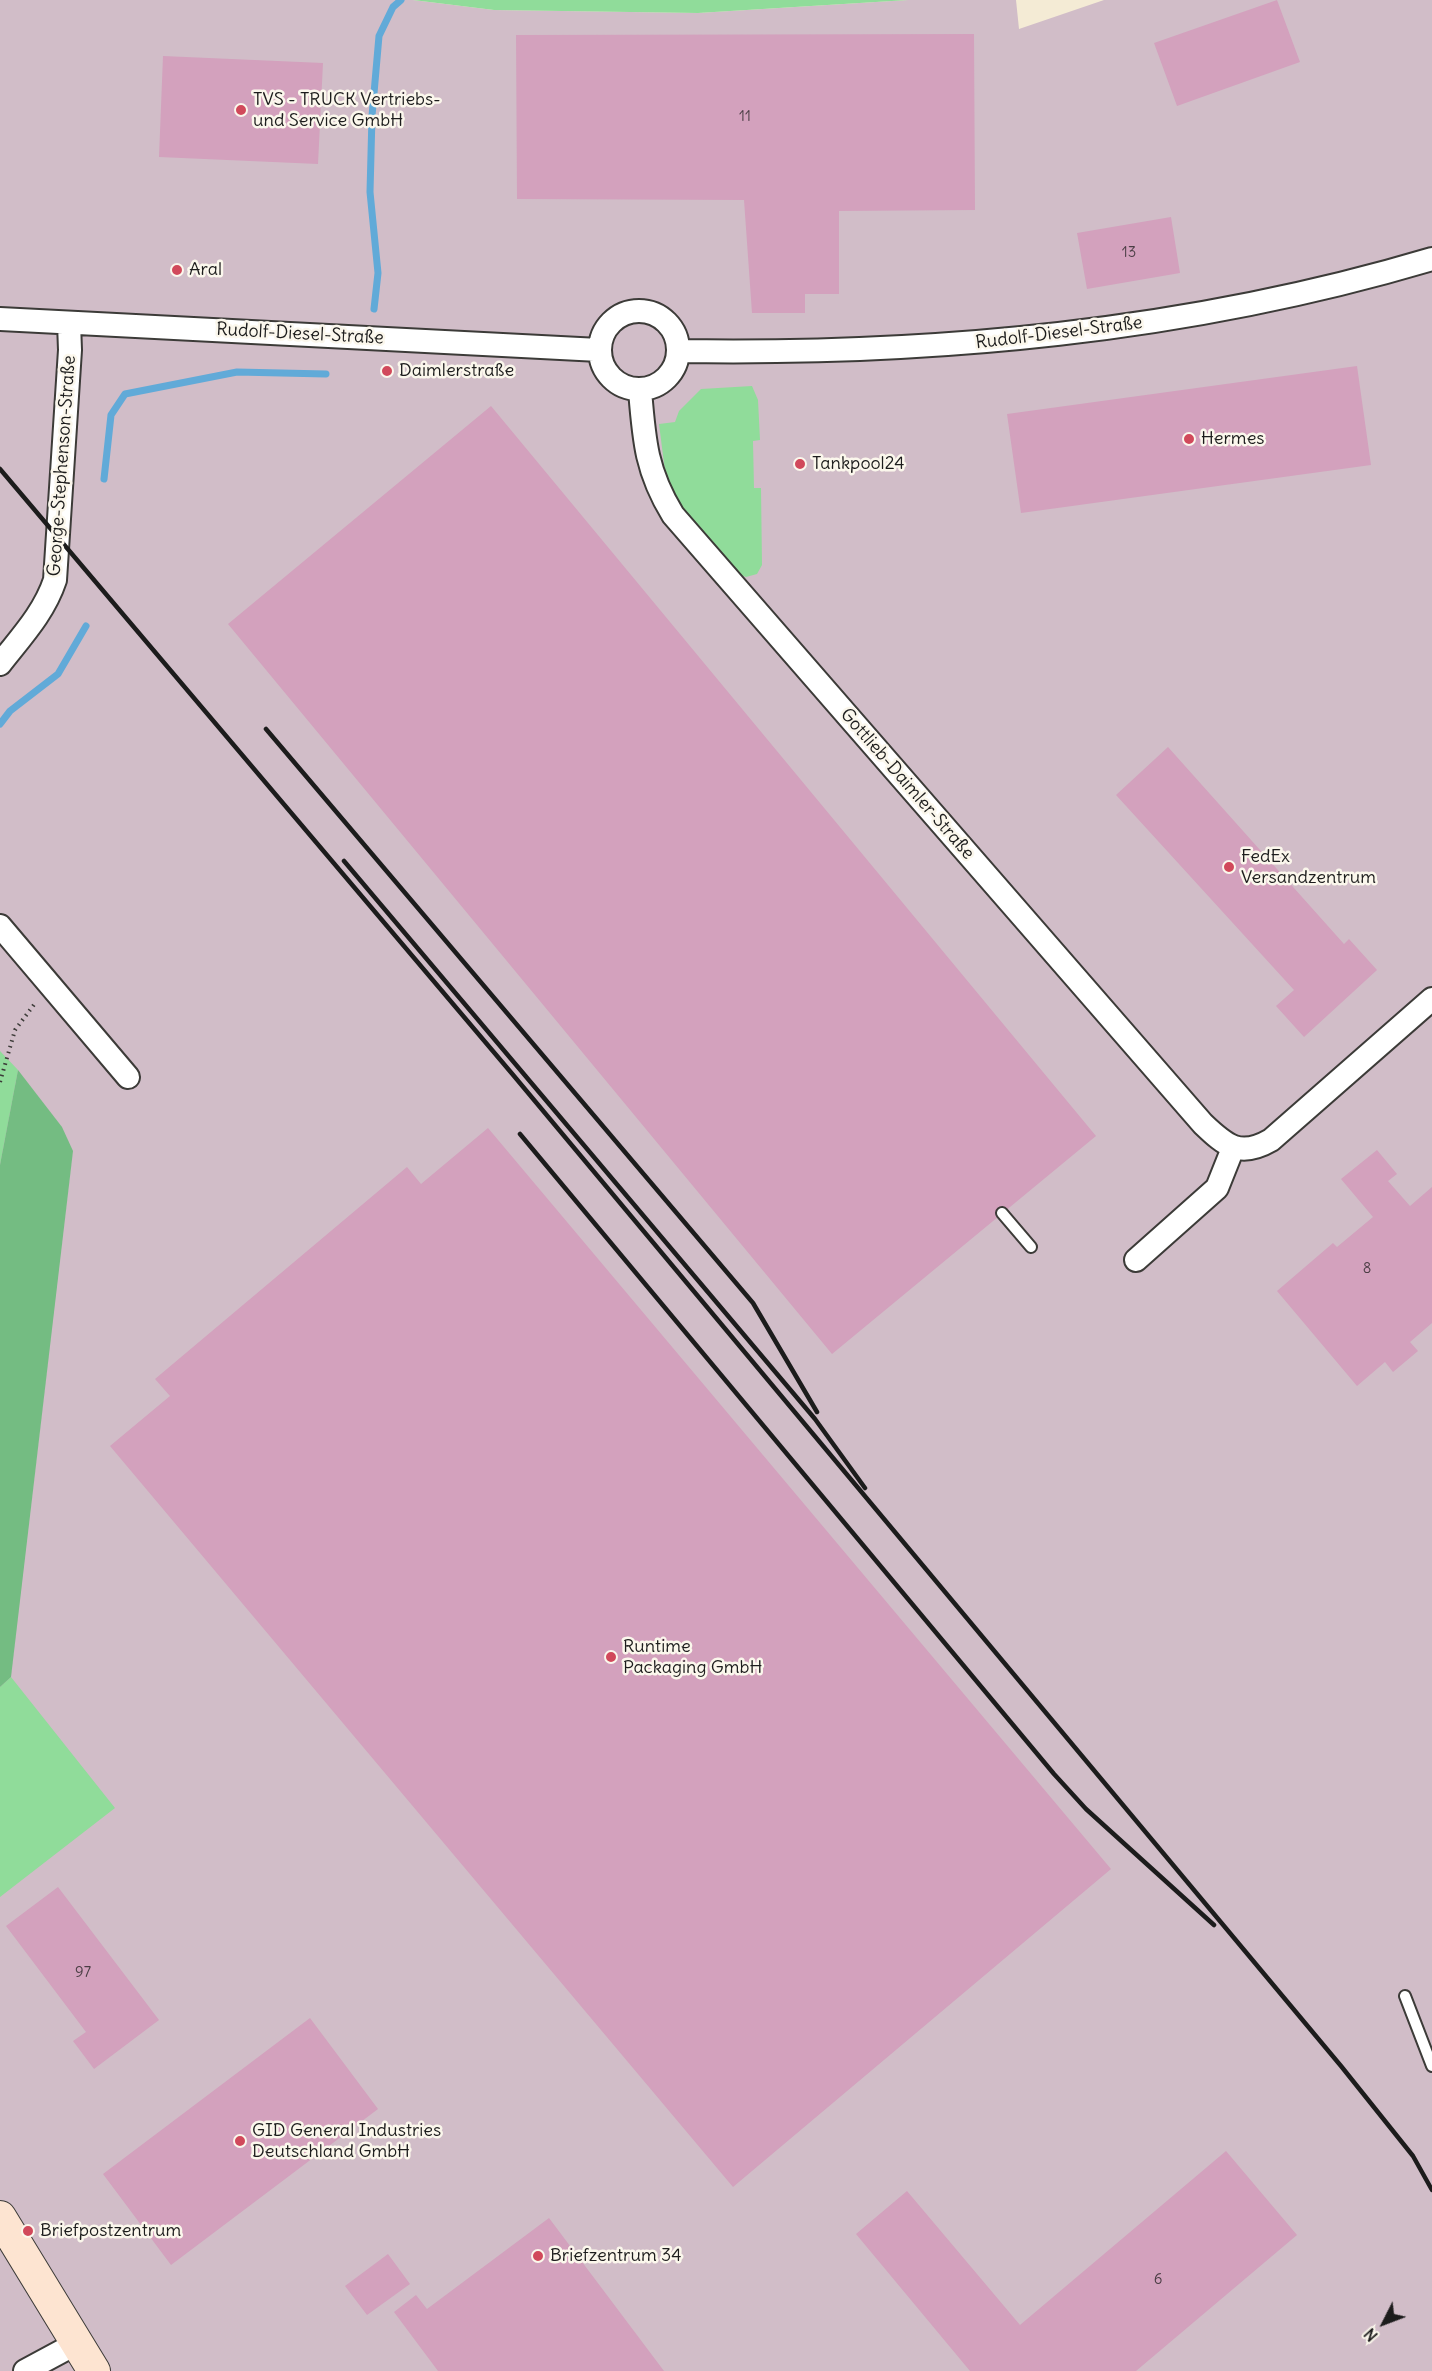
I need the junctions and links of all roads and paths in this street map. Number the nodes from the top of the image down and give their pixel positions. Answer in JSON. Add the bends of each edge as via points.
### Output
{"nodes":[{"id":1,"x":1432,"y":259,"type":"edge"},
{"id":2,"x":0,"y":319,"type":"edge"},
{"id":3,"x":69,"y":324,"type":"junction"},
{"id":4,"x":599,"y":350,"type":"junction"},
{"id":5,"x":679,"y":351,"type":"junction"},
{"id":6,"x":640,"y":390,"type":"junction"},
{"id":7,"x":0,"y":664,"type":"edge"},
{"id":8,"x":0,"y":926,"type":"edge"},
{"id":9,"x":49,"y":985,"type":"junction"},
{"id":10,"x":1432,"y":999,"type":"edge"},
{"id":11,"x":128,"y":1077,"type":"dead end"},
{"id":12,"x":0,"y":1082,"type":"edge"},
{"id":13,"x":1233,"y":1148,"type":"junction"},
{"id":14,"x":1002,"y":1213,"type":"dead end"},
{"id":15,"x":1030,"y":1248,"type":"dead end"},
{"id":16,"x":1136,"y":1260,"type":"dead end"},
{"id":17,"x":1405,"y":1996,"type":"dead end"},
{"id":18,"x":1432,"y":2066,"type":"edge"},
{"id":19,"x":0,"y":2217,"type":"edge"},
{"id":20,"x":77,"y":2343,"type":"junction"},
{"id":21,"x":25,"y":2371,"type":"edge"},
{"id":22,"x":94,"y":2371,"type":"edge"}],
"edges":[{"from":1,"to":5,"type":"street","name":"Rudolf-Diesel-Straße","via":[[1273,298],[1083,332],[882,349]]},
{"from":2,"to":3,"type":"street","name":"Rudolf-Diesel-Straße"},
{"from":3,"to":4,"type":"street","name":"Rudolf-Diesel-Straße"},
{"from":3,"to":7,"type":"street","name":"George-Stephenson-Straße","via":[[55,580],[38,615]]},
{"from":4,"to":5,"type":"street","via":[[607,327],[615,318],[639,310],[663,318],[677,338]]},
{"from":4,"to":6,"type":"street","via":[[602,366],[611,378],[624,387]]},
{"from":5,"to":6,"type":"street","via":[[667,378]]},
{"from":6,"to":13,"type":"street","name":"Gottlieb-Daimler-Straße","via":[[652,477],[673,515],[1203,1124]]},
{"from":8,"to":9,"type":"street"},
{"from":9,"to":11,"type":"street"},
{"from":9,"to":12,"type":"path","via":[[15,1030]]},
{"from":10,"to":13,"type":"street","via":[[1271,1140],[1252,1149]]},
{"from":13,"to":16,"type":"street","via":[[1217,1188]]},
{"from":14,"to":15,"type":"lane"},
{"from":17,"to":18,"type":"lane"},
{"from":19,"to":20,"type":"street"},
{"from":20,"to":21,"type":"street"},
{"from":20,"to":22,"type":"street"}]}
